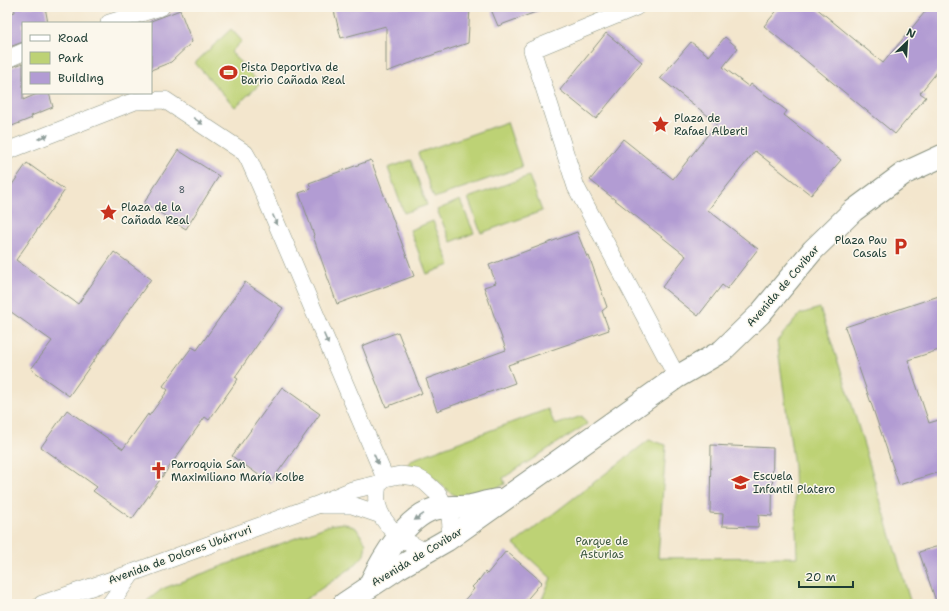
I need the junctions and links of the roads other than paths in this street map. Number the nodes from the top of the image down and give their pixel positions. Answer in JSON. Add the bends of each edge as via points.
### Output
{"nodes":[{"id":1,"x":161,"y":7,"type":"edge"},
{"id":2,"x":636,"y":7,"type":"edge"},
{"id":3,"x":112,"y":22,"type":"edge"},
{"id":4,"x":22,"y":52,"type":"edge"},
{"id":5,"x":7,"y":59,"type":"edge"},
{"id":6,"x":7,"y":151,"type":"edge"},
{"id":7,"x":942,"y":156,"type":"edge"},
{"id":8,"x":677,"y":377,"type":"junction"},
{"id":9,"x":381,"y":481,"type":"junction"},
{"id":10,"x":505,"y":498,"type":"junction"},
{"id":11,"x":317,"y":505,"type":"junction"},
{"id":12,"x":446,"y":507,"type":"junction"},
{"id":13,"x":381,"y":515,"type":"junction"},
{"id":14,"x":399,"y":537,"type":"junction"},
{"id":15,"x":448,"y":540,"type":"junction"},
{"id":16,"x":426,"y":552,"type":"junction"},
{"id":17,"x":132,"y":573,"type":"junction"},
{"id":18,"x":368,"y":587,"type":"junction"},
{"id":19,"x":42,"y":604,"type":"edge"},
{"id":20,"x":110,"y":604,"type":"edge"},
{"id":21,"x":344,"y":604,"type":"edge"}],
"edges":[{"from":1,"to":3,"type":"street"},
{"from":2,"to":8,"type":"street","via":[[532,50],[576,187]]},
{"from":4,"to":5,"type":"street"},
{"from":6,"to":9,"type":"street","one_way":true,"via":[[135,101],[165,100],[245,153]]},
{"from":7,"to":8,"type":"street","name":"Avenida de Covibar","via":[[903,174],[854,211],[813,250],[760,314],[722,351]]},
{"from":8,"to":10,"type":"street","name":"Avenida de Covibar"},
{"from":9,"to":11,"type":"street","name":"Avenida de Dolores Ubárruri"},
{"from":9,"to":12,"type":"street","name":"Avenida de Dolores Ubárruri","via":[[400,475],[416,477],[438,494]]},
{"from":9,"to":13,"type":"street","via":[[376,502]]},
{"from":10,"to":12,"type":"street","name":"Avenida de Covibar","via":[[471,506]]},
{"from":10,"to":15,"type":"street","name":"Avenida de Covibar"},
{"from":11,"to":13,"type":"street","name":"Avenida de Dolores Ubárruri","via":[[352,506]]},
{"from":11,"to":17,"type":"street","name":"Avenida de Dolores Ubárruri"},
{"from":12,"to":14,"type":"street","name":"Avenida de Covibar","one_way":true,"via":[[433,509],[417,518]]},
{"from":12,"to":15,"type":"street","via":[[451,527]]},
{"from":13,"to":14,"type":"street"},
{"from":14,"to":16,"type":"street"},
{"from":14,"to":18,"type":"street","name":"Avenida de Covibar"},
{"from":15,"to":16,"type":"street","name":"Avenida de Covibar"},
{"from":16,"to":18,"type":"street","name":"Avenida de Covibar"},
{"from":17,"to":19,"type":"street","name":"Avenida de Dolores Ubárruri"},
{"from":17,"to":20,"type":"street"},
{"from":18,"to":21,"type":"street","name":"Avenida de Covibar"}]}
